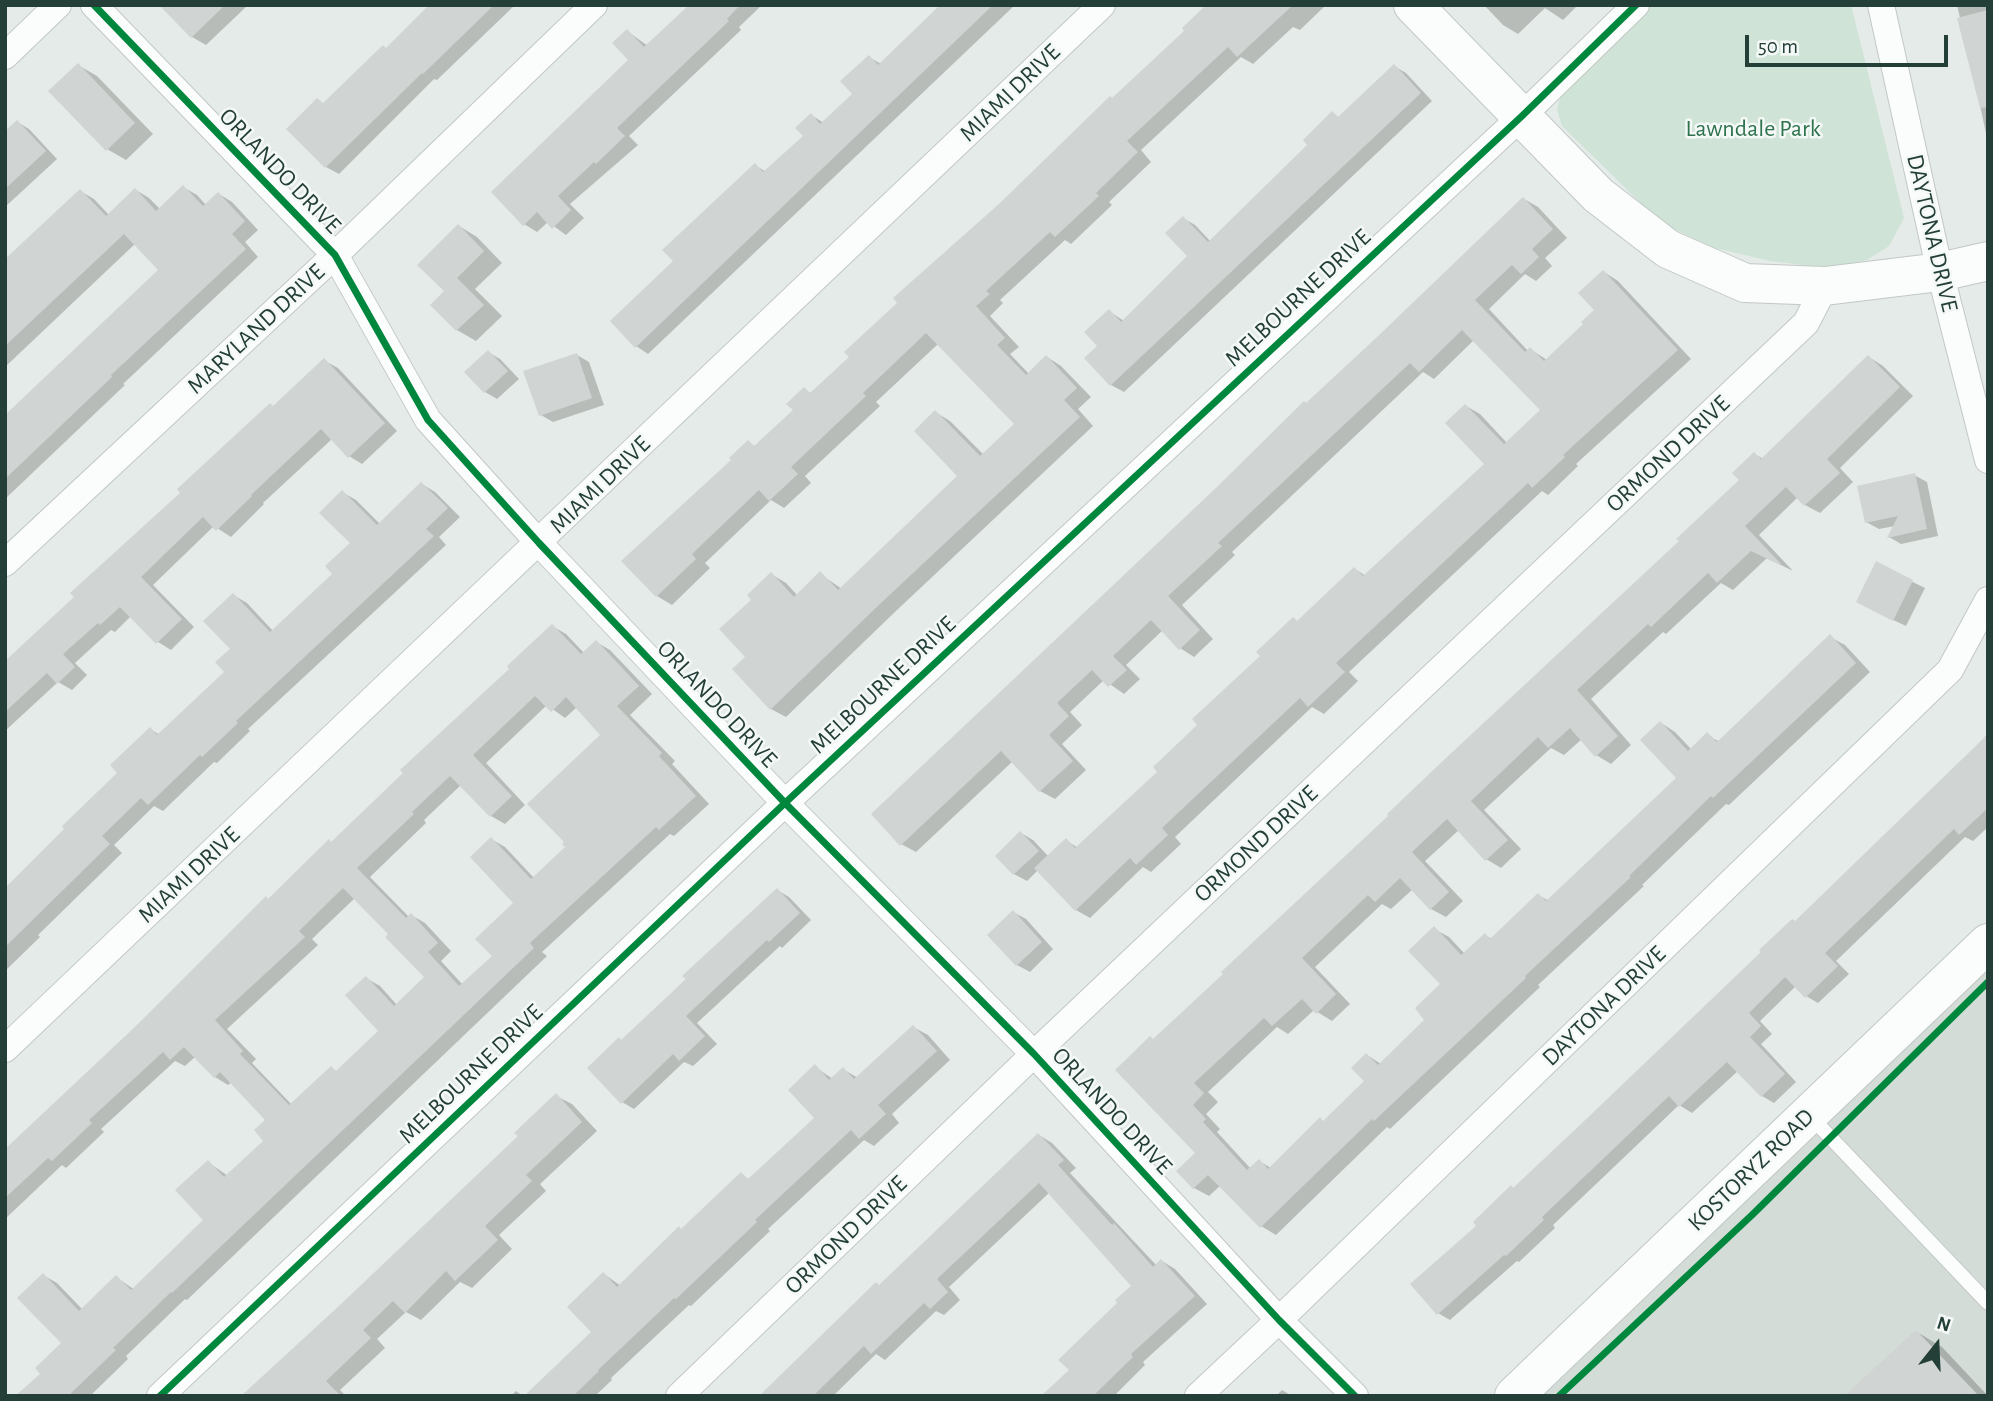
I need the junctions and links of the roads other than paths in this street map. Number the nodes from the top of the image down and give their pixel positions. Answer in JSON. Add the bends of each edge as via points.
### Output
{"nodes":[{"id":1,"x":58,"y":5,"type":"edge"},
{"id":2,"x":94,"y":5,"type":"edge"},
{"id":3,"x":594,"y":5,"type":"edge"},
{"id":4,"x":1102,"y":5,"type":"edge"},
{"id":5,"x":1413,"y":5,"type":"edge"},
{"id":6,"x":1636,"y":5,"type":"edge"},
{"id":7,"x":1881,"y":5,"type":"edge"},
{"id":8,"x":5,"y":56,"type":"edge"},
{"id":9,"x":1522,"y":116,"type":"junction"},
{"id":10,"x":335,"y":255,"type":"junction"},
{"id":11,"x":1988,"y":261,"type":"edge"},
{"id":12,"x":1940,"y":272,"type":"junction"},
{"id":13,"x":1825,"y":286,"type":"junction"},
{"id":14,"x":1988,"y":460,"type":"edge"},
{"id":15,"x":539,"y":544,"type":"junction"},
{"id":16,"x":5,"y":563,"type":"edge"},
{"id":17,"x":1988,"y":600,"type":"edge"},
{"id":18,"x":785,"y":803,"type":"junction"},
{"id":19,"x":1988,"y":943,"type":"edge"},
{"id":20,"x":5,"y":1049,"type":"edge"},
{"id":21,"x":1034,"y":1054,"type":"junction"},
{"id":22,"x":1809,"y":1115,"type":"junction"},
{"id":23,"x":1988,"y":1303,"type":"edge"},
{"id":24,"x":1279,"y":1320,"type":"junction"},
{"id":25,"x":160,"y":1396,"type":"edge"},
{"id":26,"x":679,"y":1396,"type":"edge"},
{"id":27,"x":1198,"y":1396,"type":"edge"},
{"id":28,"x":1355,"y":1396,"type":"edge"},
{"id":29,"x":1514,"y":1396,"type":"edge"}],
"edges":[{"from":1,"to":8,"type":"street"},
{"from":2,"to":10,"type":"street","name":"ORLANDO DRIVE"},
{"from":3,"to":10,"type":"street","name":"MARYLAND DRIVE"},
{"from":4,"to":15,"type":"street","name":"MIAMI DRIVE"},
{"from":5,"to":9,"type":"street"},
{"from":6,"to":9,"type":"street","name":"MELBOURNE DRIVE"},
{"from":7,"to":12,"type":"street","name":"DAYTONA DRIVE"},
{"from":9,"to":13,"type":"street","via":[[1598,195],[1668,249],[1745,283]]},
{"from":9,"to":18,"type":"street","name":"MELBOURNE DRIVE"},
{"from":10,"to":15,"type":"street","name":"ORLANDO DRIVE","via":[[428,420]]},
{"from":10,"to":16,"type":"street","name":"MARYLAND DRIVE"},
{"from":11,"to":12,"type":"street"},
{"from":12,"to":13,"type":"street"},
{"from":12,"to":14,"type":"street","name":"DAYTONA DRIVE"},
{"from":13,"to":21,"type":"street","name":"ORMOND DRIVE","via":[[1806,323]]},
{"from":15,"to":18,"type":"street","name":"ORLANDO DRIVE"},
{"from":15,"to":20,"type":"street","name":"MIAMI DRIVE"},
{"from":17,"to":24,"type":"street","name":"DAYTONA DRIVE","via":[[1950,670]]},
{"from":18,"to":21,"type":"street","name":"ORLANDO DRIVE"},
{"from":18,"to":25,"type":"street","name":"MELBOURNE DRIVE"},
{"from":19,"to":22,"type":"street","name":"KOSTORYZ ROAD"},
{"from":21,"to":24,"type":"street","name":"ORLANDO DRIVE"},
{"from":21,"to":26,"type":"street","name":"ORMOND DRIVE"},
{"from":22,"to":23,"type":"lane"},
{"from":22,"to":29,"type":"street","name":"KOSTORYZ ROAD"},
{"from":24,"to":27,"type":"street","name":"DAYTONA DRIVE"},
{"from":24,"to":28,"type":"street","name":"ORLANDO DRIVE"}]}
